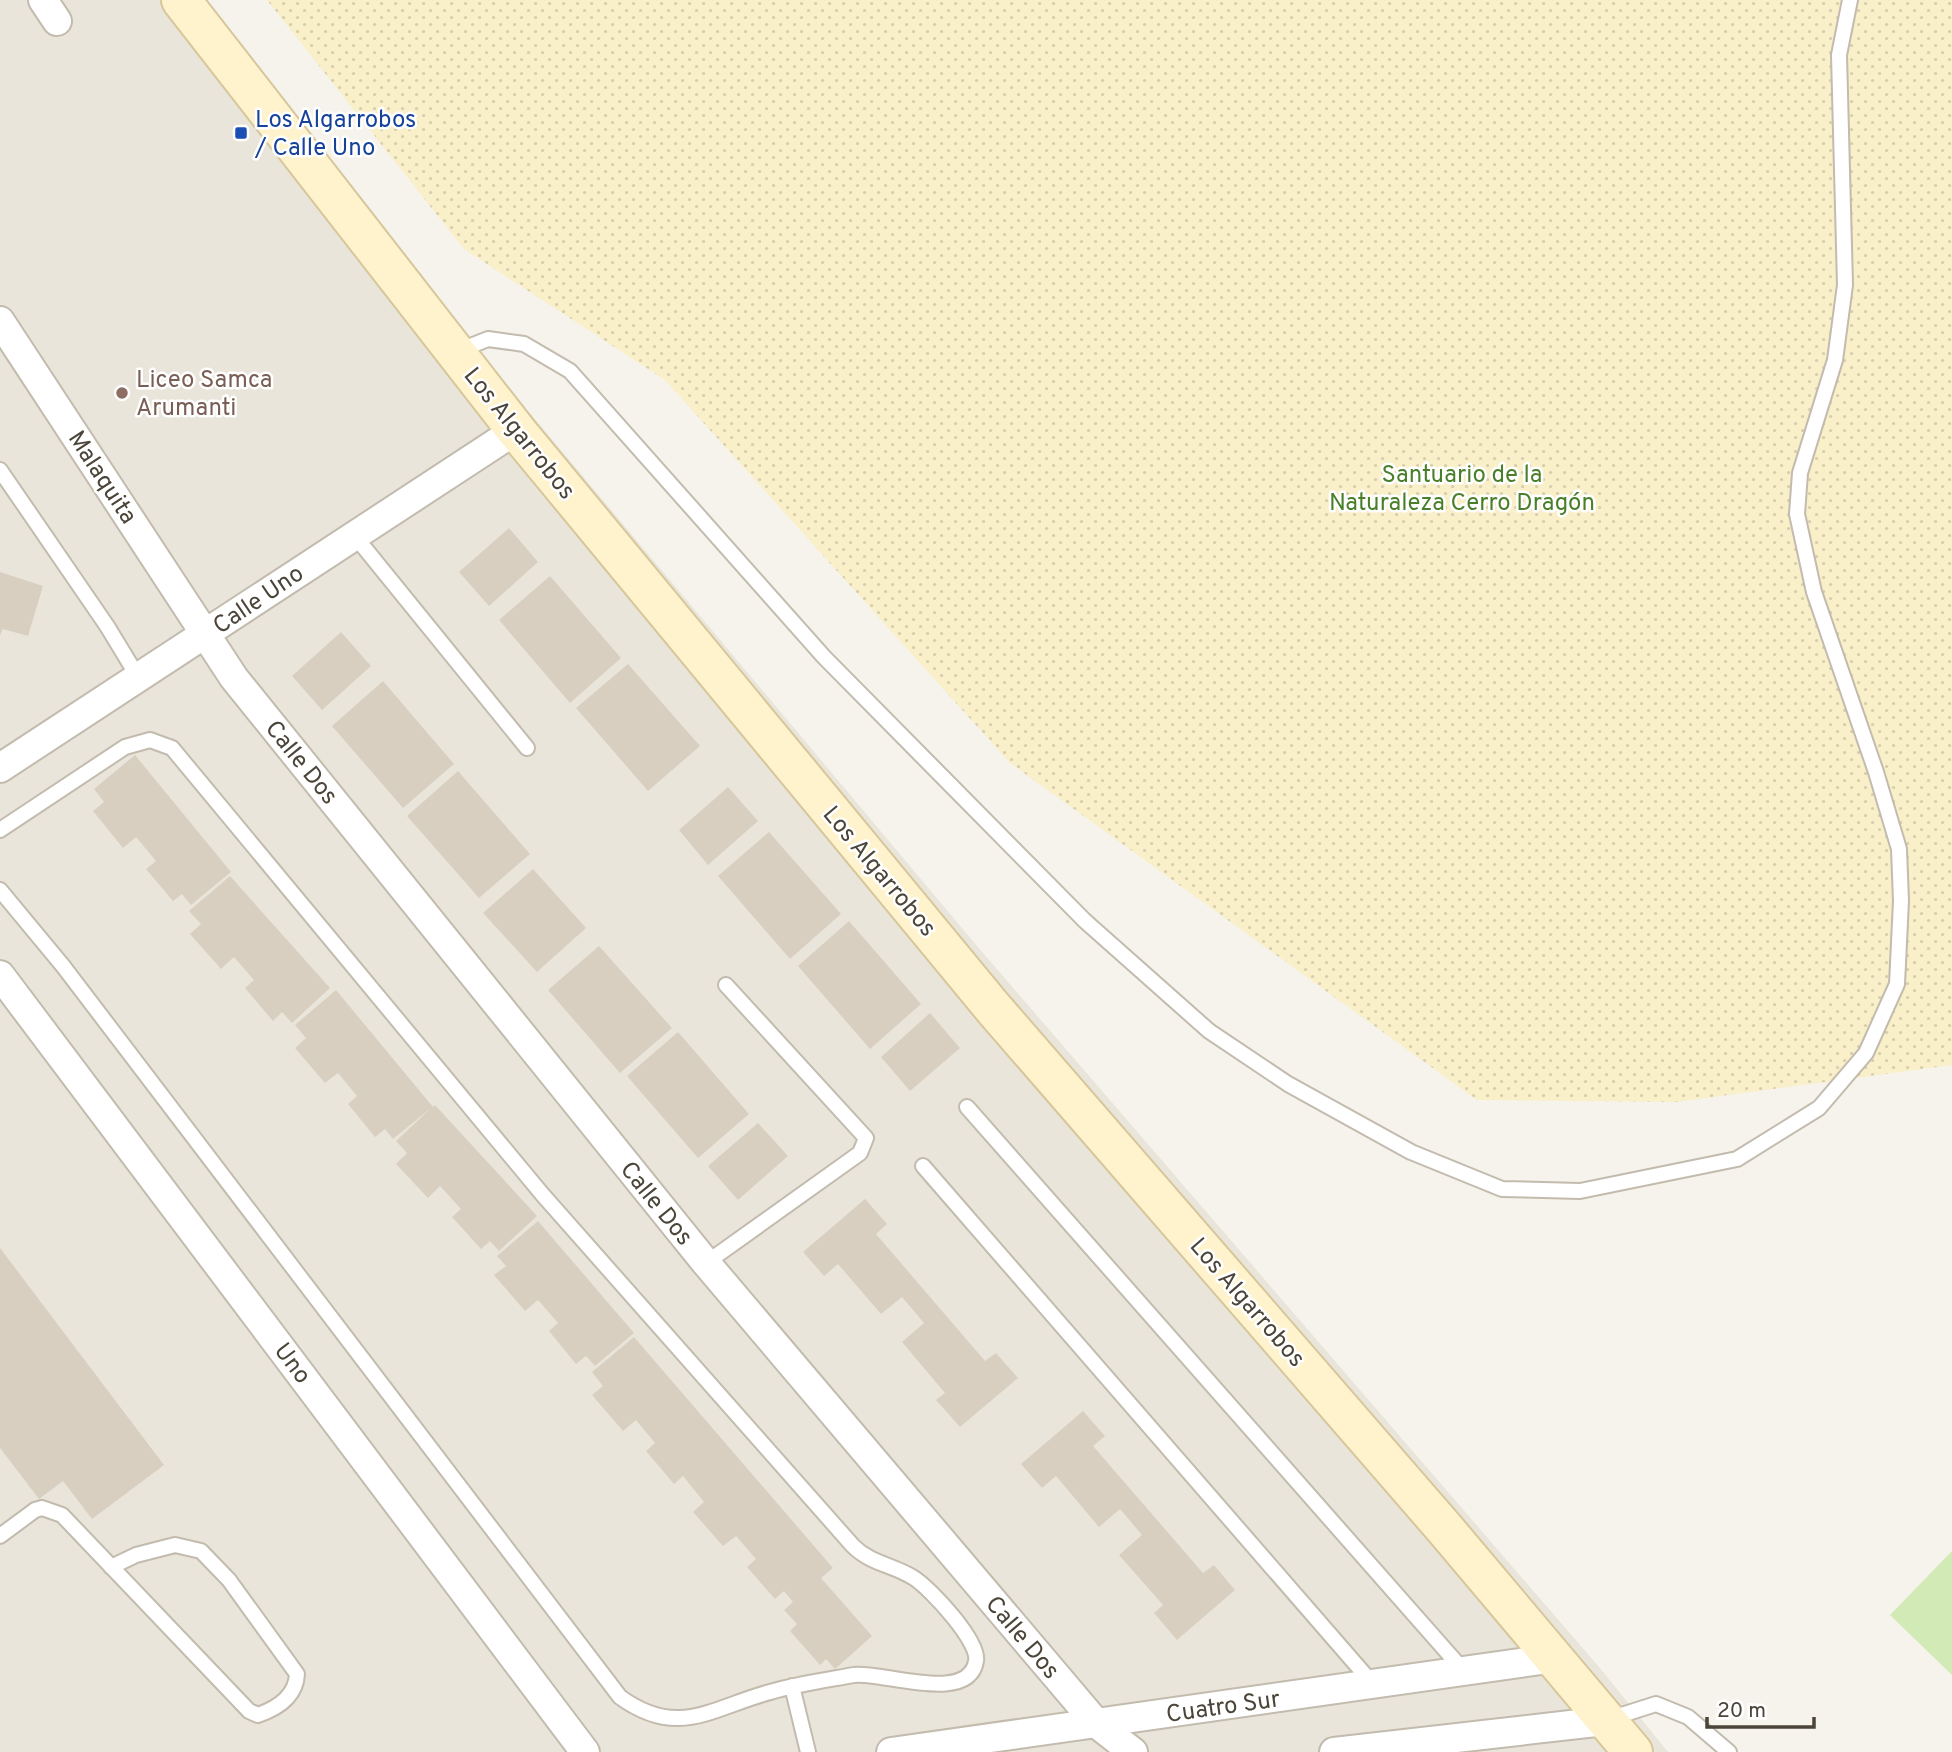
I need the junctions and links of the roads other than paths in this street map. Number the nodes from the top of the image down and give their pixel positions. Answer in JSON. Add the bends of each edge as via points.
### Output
{"nodes":[{"id":1,"x":181,"y":0,"type":"edge"},
{"id":2,"x":1850,"y":0,"type":"edge"},
{"id":3,"x":0,"y":321,"type":"edge"},
{"id":4,"x":455,"y":352,"type":"junction"},
{"id":5,"x":516,"y":430,"type":"junction"},
{"id":6,"x":0,"y":470,"type":"edge"},
{"id":7,"x":354,"y":535,"type":"junction"},
{"id":8,"x":205,"y":634,"type":"junction"},
{"id":9,"x":138,"y":677,"type":"junction"},
{"id":10,"x":527,"y":748,"type":"dead end"},
{"id":11,"x":0,"y":768,"type":"edge"},
{"id":12,"x":0,"y":830,"type":"edge"},
{"id":13,"x":0,"y":890,"type":"edge"},
{"id":14,"x":0,"y":975,"type":"edge"},
{"id":15,"x":726,"y":985,"type":"dead end"},
{"id":16,"x":967,"y":1107,"type":"dead end"},
{"id":17,"x":923,"y":1166,"type":"dead end"},
{"id":18,"x":706,"y":1264,"type":"junction"},
{"id":19,"x":0,"y":1535,"type":"edge"},
{"id":20,"x":111,"y":1567,"type":"junction"},
{"id":21,"x":1555,"y":1658,"type":"junction"},
{"id":22,"x":1463,"y":1670,"type":"junction"},
{"id":23,"x":1373,"y":1684,"type":"junction"},
{"id":24,"x":792,"y":1686,"type":"junction"},
{"id":25,"x":1605,"y":1721,"type":"junction"},
{"id":26,"x":1097,"y":1724,"type":"junction"},
{"id":27,"x":1379,"y":1749,"type":"edge"},
{"id":28,"x":585,"y":1752,"type":"edge"},
{"id":29,"x":808,"y":1752,"type":"edge"},
{"id":30,"x":891,"y":1752,"type":"edge"},
{"id":31,"x":1133,"y":1752,"type":"edge"},
{"id":32,"x":1334,"y":1752,"type":"edge"},
{"id":33,"x":1633,"y":1752,"type":"edge"},
{"id":34,"x":1729,"y":1752,"type":"edge"}],
"edges":[{"from":1,"to":4,"type":"street","name":"Los Algarrobos"},
{"from":2,"to":4,"type":"lane","via":[[1839,55],[1845,285],[1835,360],[1800,473],[1797,514],[1814,592],[1899,849],[1898,984],[1866,1053],[1819,1108],[1737,1159],[1580,1191],[1502,1189],[1411,1152],[1289,1084],[1209,1031],[1085,921],[824,657],[570,371],[524,344],[488,339]]},
{"from":3,"to":8,"type":"street","name":"Malaquita"},
{"from":4,"to":5,"type":"street","name":"Los Algarrobos"},
{"from":5,"to":7,"type":"street","name":"Calle Uno"},
{"from":5,"to":21,"type":"street","name":"Los Algarrobos","via":[[994,1009]]},
{"from":6,"to":9,"type":"lane"},
{"from":7,"to":8,"type":"street","name":"Calle Uno"},
{"from":7,"to":10,"type":"lane"},
{"from":8,"to":9,"type":"street","name":"Calle Uno"},
{"from":8,"to":18,"type":"street","name":"Calle Dos","via":[[234,678]]},
{"from":9,"to":11,"type":"street","name":"Calle Uno"},
{"from":12,"to":24,"type":"lane","via":[[125,747],[150,740],[172,748],[542,1194],[853,1546],[871,1561],[924,1586],[970,1639],[976,1653],[969,1674],[951,1683],[925,1685],[859,1674]]},
{"from":13,"to":24,"type":"lane","via":[[620,1697],[654,1716],[691,1719]]},
{"from":14,"to":28,"type":"street","name":"Uno"},
{"from":15,"to":18,"type":"lane","via":[[866,1138],[860,1153]]},
{"from":16,"to":22,"type":"lane"},
{"from":17,"to":23,"type":"lane"},
{"from":18,"to":26,"type":"street","name":"Calle Dos"},
{"from":19,"to":20,"type":"lane","via":[[35,1510],[51,1510],[62,1515]]},
{"from":20,"to":20,"type":"lane","via":[[175,1545],[201,1551],[229,1580],[297,1674],[297,1686],[270,1711],[258,1715],[249,1711]]},
{"from":21,"to":22,"type":"street","name":"Cuatro Sur"},
{"from":21,"to":25,"type":"street","name":"Los Algarrobos"},
{"from":22,"to":23,"type":"street","name":"Cuatro Sur"},
{"from":23,"to":26,"type":"street","name":"Cuatro Sur"},
{"from":24,"to":29,"type":"lane"},
{"from":25,"to":27,"type":"street"},
{"from":25,"to":33,"type":"street","name":"Los Algarrobos"},
{"from":25,"to":34,"type":"lane","via":[[1657,1704],[1688,1717]]},
{"from":26,"to":30,"type":"street","name":"Cuatro Sur"},
{"from":26,"to":31,"type":"street","name":"Calle Dos"},
{"from":27,"to":32,"type":"street"}]}
